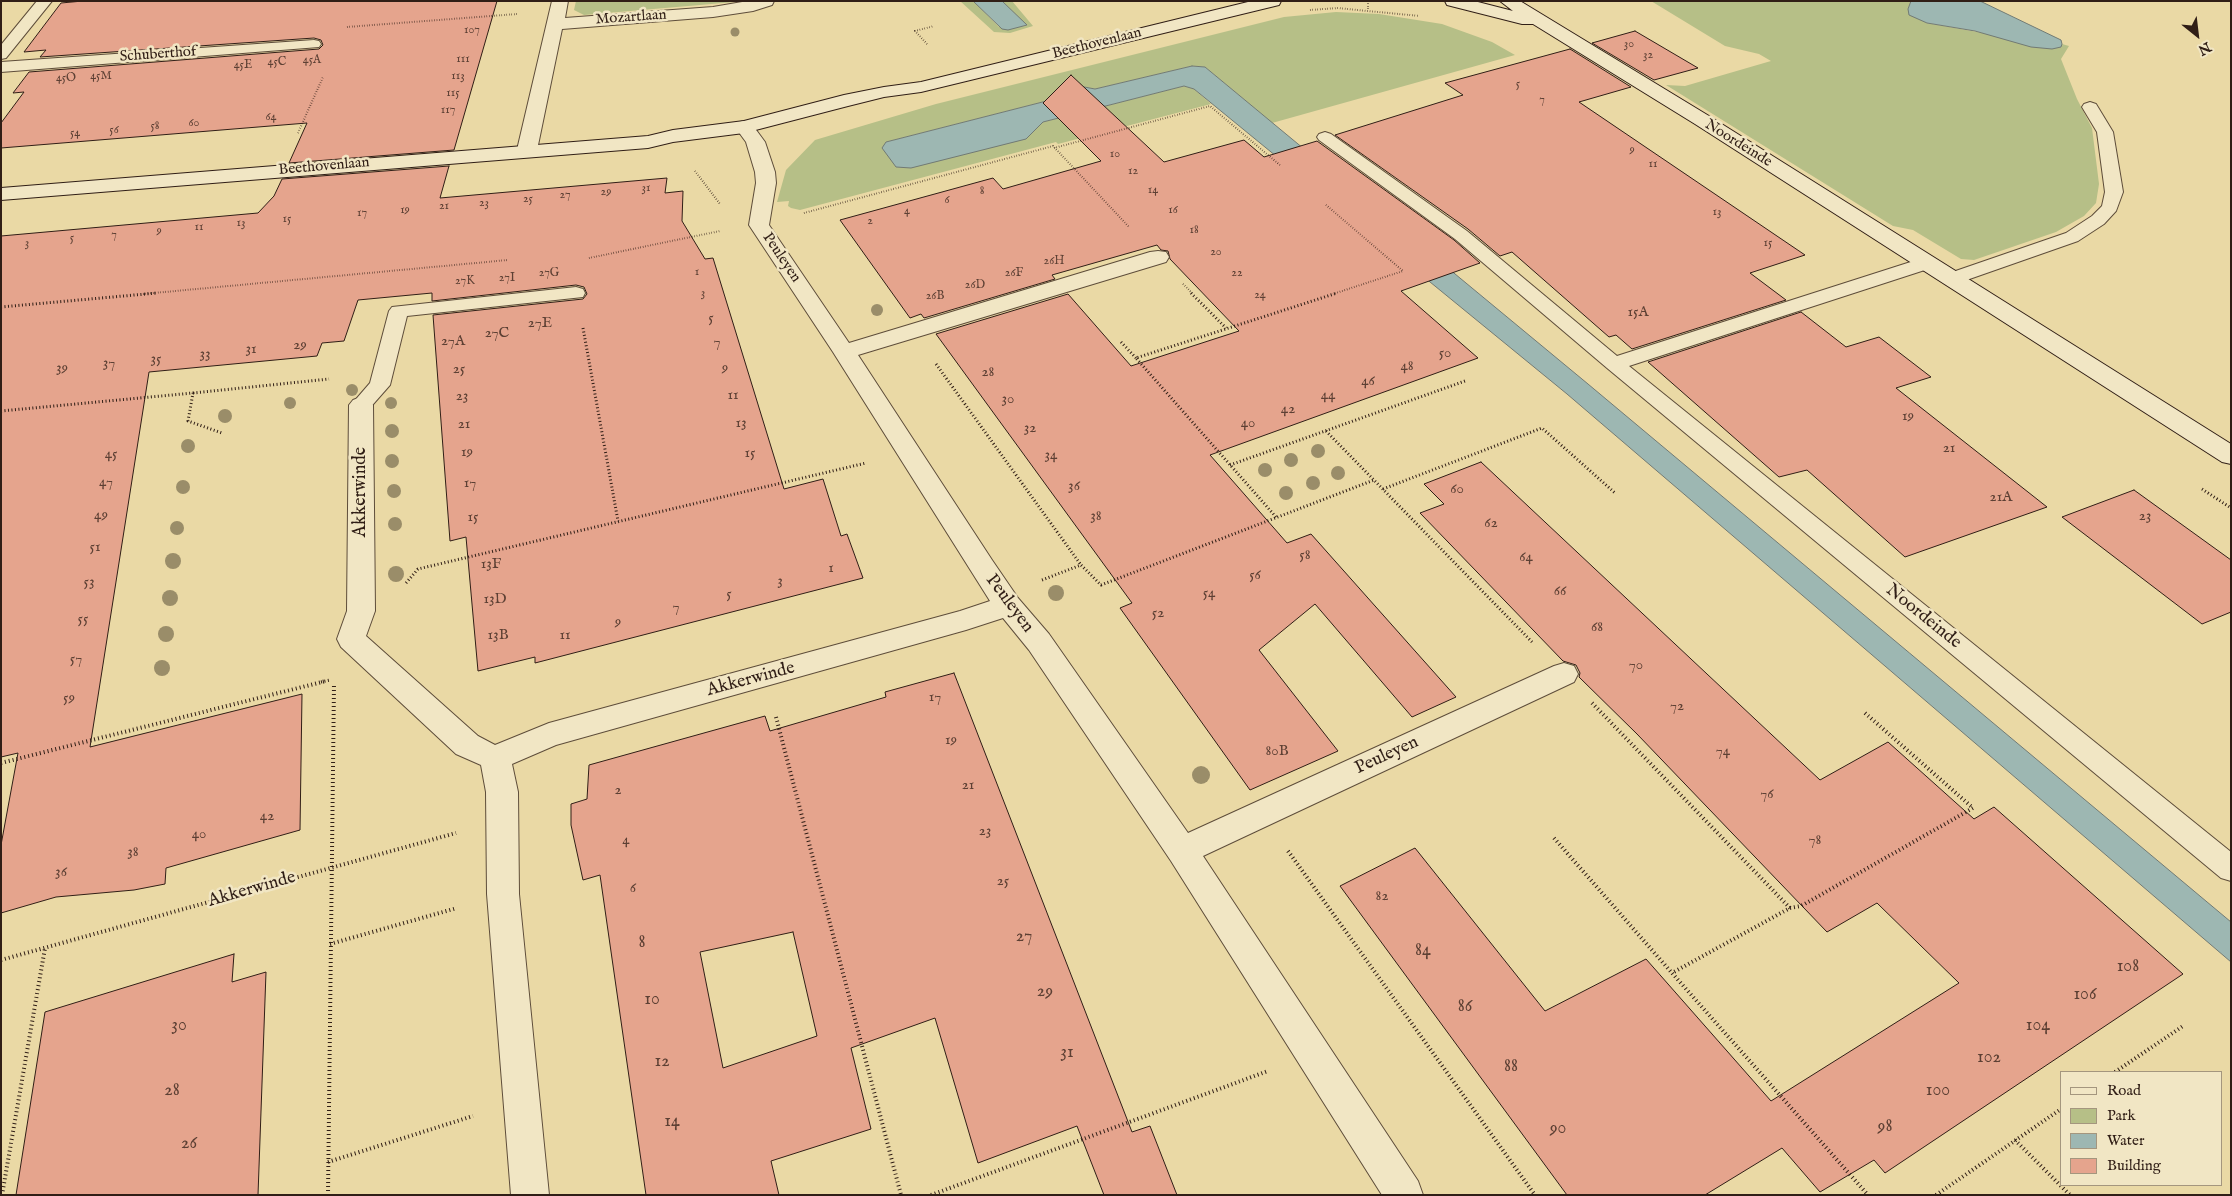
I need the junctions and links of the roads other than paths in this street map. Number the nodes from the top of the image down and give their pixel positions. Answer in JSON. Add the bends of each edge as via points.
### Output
{"nodes":[{"id":1,"x":44,"y":1,"type":"edge"},
{"id":2,"x":766,"y":1,"type":"edge"},
{"id":3,"x":1273,"y":1,"type":"edge"},
{"id":4,"x":1453,"y":1,"type":"edge"},
{"id":5,"x":1508,"y":1,"type":"edge"},
{"id":6,"x":558,"y":12,"type":"edge"},
{"id":7,"x":1548,"y":26,"type":"junction"},
{"id":8,"x":314,"y":44,"type":"dead end"},
{"id":9,"x":1,"y":55,"type":"edge"},
{"id":10,"x":1,"y":67,"type":"edge"},
{"id":11,"x":921,"y":86,"type":"junction"},
{"id":12,"x":2090,"y":107,"type":"dead end"},
{"id":13,"x":834,"y":122,"type":"dead end"},
{"id":14,"x":750,"y":134,"type":"junction"},
{"id":15,"x":788,"y":135,"type":"dead end"},
{"id":16,"x":1325,"y":138,"type":"dead end"},
{"id":17,"x":527,"y":150,"type":"junction"},
{"id":18,"x":1,"y":194,"type":"edge"},
{"id":19,"x":1158,"y":258,"type":"dead end"},
{"id":20,"x":1927,"y":263,"type":"junction"},
{"id":21,"x":1955,"y":282,"type":"junction"},
{"id":22,"x":576,"y":293,"type":"road end"},
{"id":23,"x":844,"y":352,"type":"junction"},
{"id":24,"x":1614,"y":364,"type":"junction"},
{"id":25,"x":361,"y":405,"type":"joint"},
{"id":26,"x":2231,"y":456,"type":"edge"},
{"id":27,"x":1005,"y":600,"type":"junction"},
{"id":28,"x":1564,"y":674,"type":"dead end"},
{"id":29,"x":495,"y":758,"type":"junction"},
{"id":30,"x":1182,"y":851,"type":"junction"},
{"id":31,"x":2231,"y":869,"type":"edge"},
{"id":32,"x":530,"y":1195,"type":"edge"},
{"id":33,"x":1404,"y":1195,"type":"edge"}],
"edges":[{"from":1,"to":9,"type":"lane"},
{"from":2,"to":6,"type":"street","name":"Mozartlaan","via":[[713,12]]},
{"from":3,"to":11,"type":"street","name":"Beethovenlaan"},
{"from":4,"to":7,"type":"street","name":"Noordeinde"},
{"from":5,"to":7,"type":"street","name":"Noordeinde"},
{"from":6,"to":17,"type":"street"},
{"from":7,"to":20,"type":"street","name":"Noordeinde"},
{"from":8,"to":10,"type":"lane","name":"Schuberthof"},
{"from":11,"to":13,"type":"street","name":"Beethovenlaan"},
{"from":11,"to":14,"type":"street","name":"Beethovenlaan","via":[[884,92],[783,118]]},
{"from":12,"to":21,"type":"lane","via":[[2105,132],[2114,192],[2110,207],[2098,220],[2072,237]]},
{"from":14,"to":15,"type":"street","name":"Beethovenlaan"},
{"from":14,"to":17,"type":"street","name":"Beethovenlaan","via":[[699,147],[648,142]]},
{"from":14,"to":23,"type":"street","name":"Peuleyen","via":[[766,172],[766,183],[752,225]]},
{"from":16,"to":24,"type":"lane","name":"Noordeinde","via":[[1462,235]]},
{"from":17,"to":18,"type":"street","name":"Beethovenlaan"},
{"from":19,"to":23,"type":"street"},
{"from":20,"to":21,"type":"street","name":"Noordeinde"},
{"from":20,"to":24,"type":"lane"},
{"from":21,"to":26,"type":"street","name":"Noordeinde"},
{"from":22,"to":25,"type":"lane","name":"Akkerwinde","via":[[399,310],[380,385]]},
{"from":23,"to":27,"type":"street","name":"Peuleyen"},
{"from":24,"to":31,"type":"lane","name":"Noordeinde"},
{"from":25,"to":29,"type":"street","name":"Akkerwinde","via":[[362,595],[361,611],[351,639],[467,745]]},
{"from":27,"to":29,"type":"street","name":"Akkerwinde","via":[[966,620],[548,735]]},
{"from":27,"to":30,"type":"street","name":"Peuleyen","via":[[1038,642]]},
{"from":28,"to":30,"type":"street","name":"Peuleyen"},
{"from":29,"to":32,"type":"street","via":[[502,792],[503,894]]},
{"from":30,"to":33,"type":"street","name":"Peuleyen"}]}
